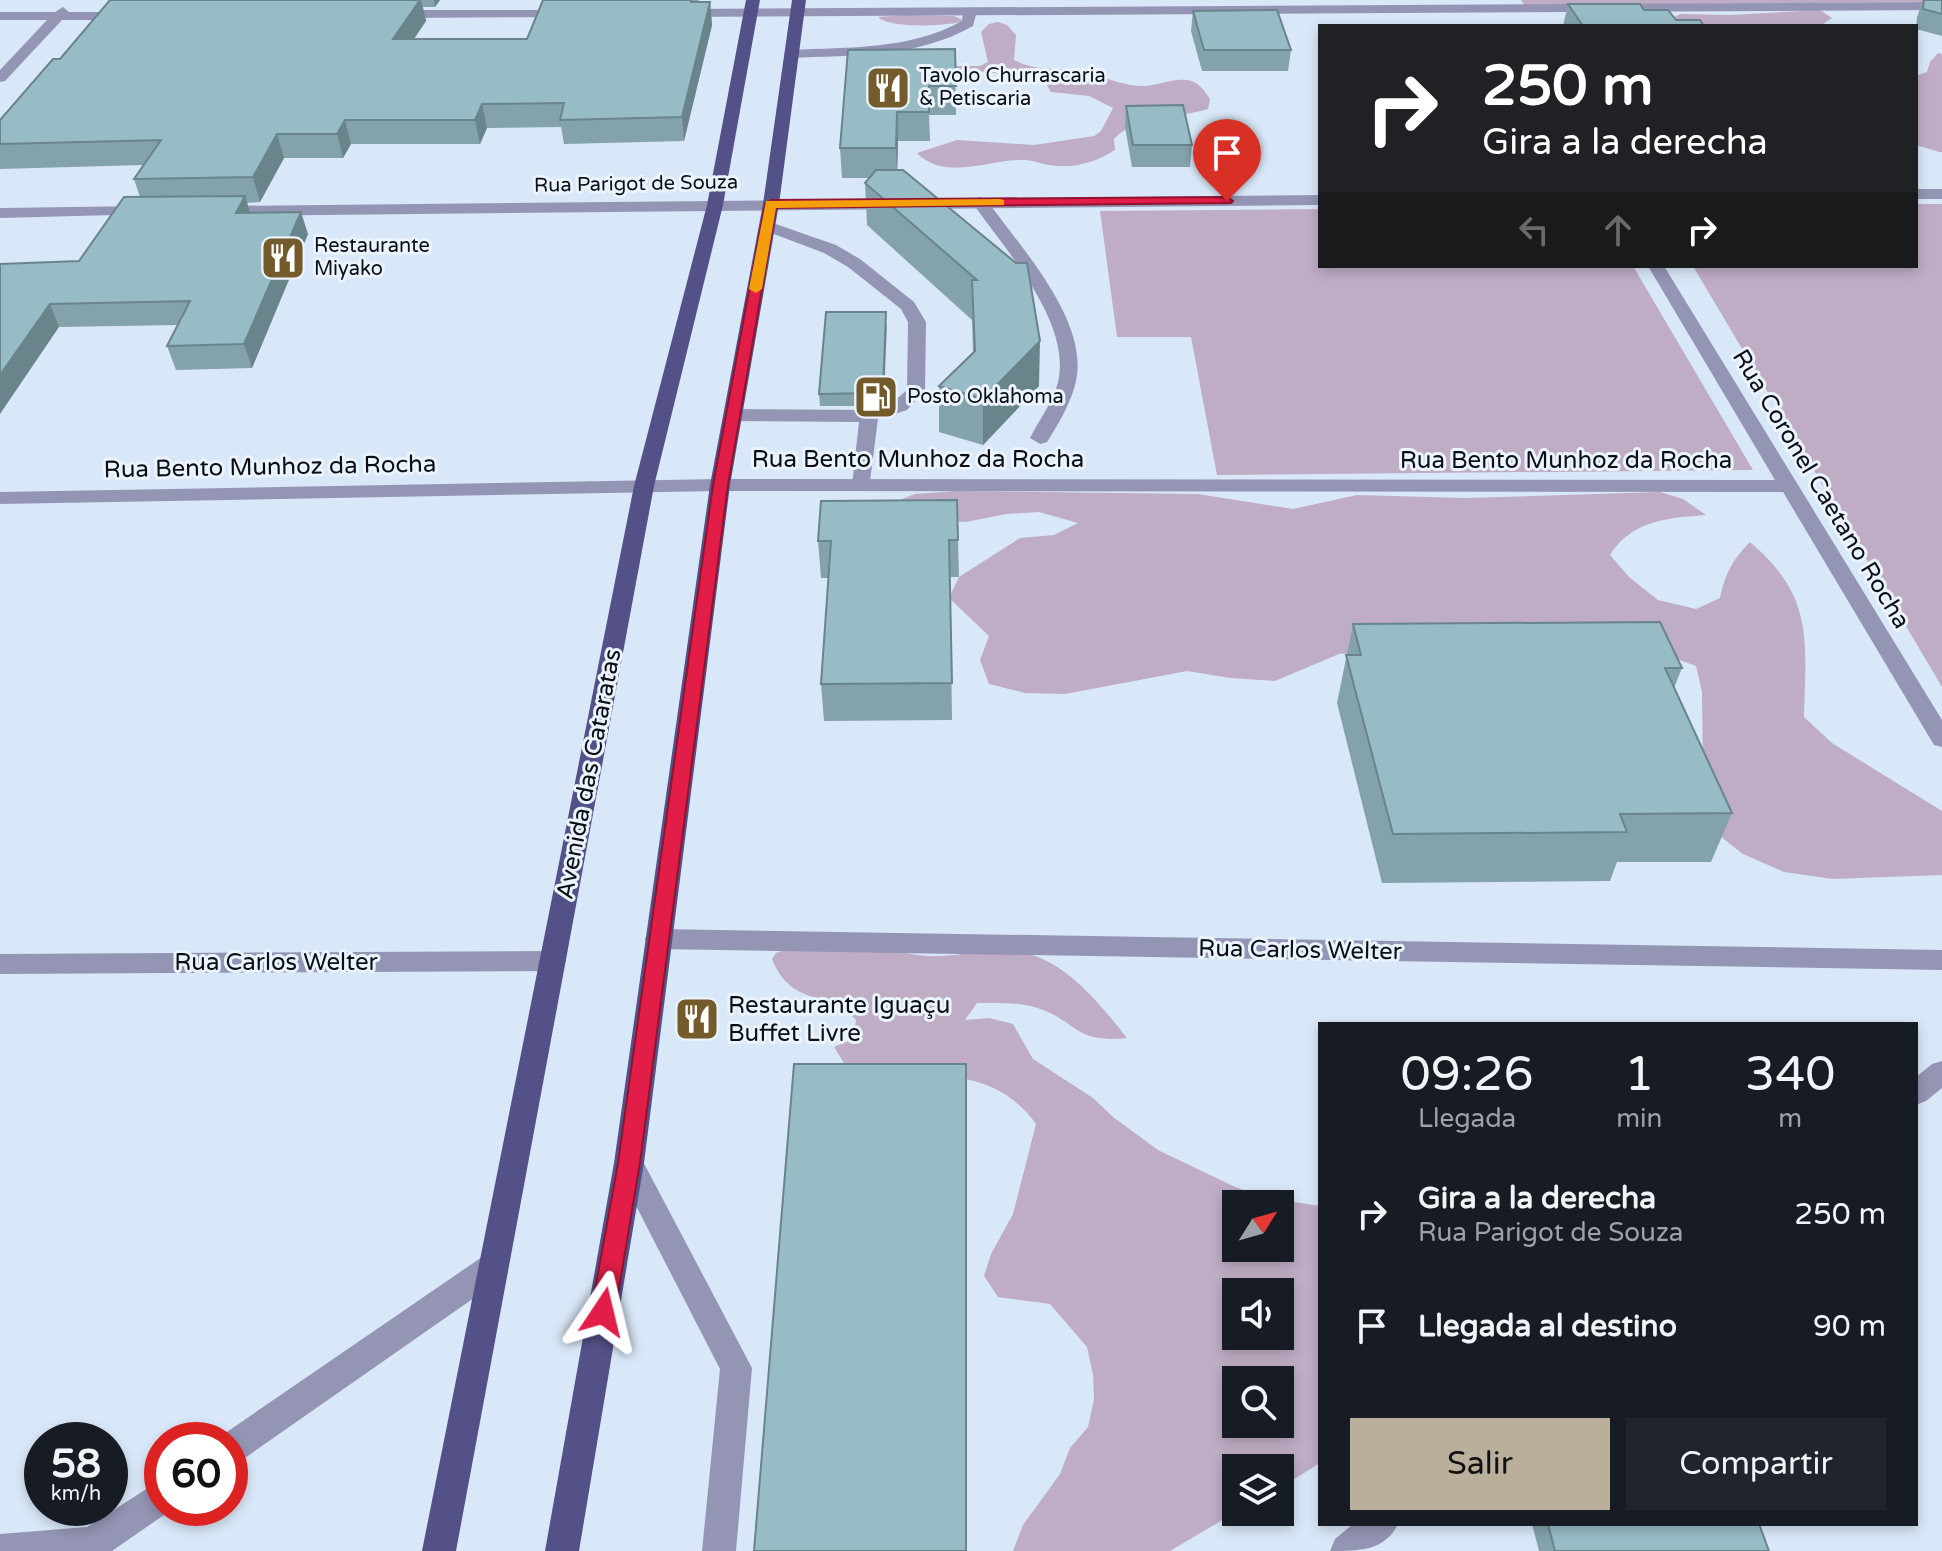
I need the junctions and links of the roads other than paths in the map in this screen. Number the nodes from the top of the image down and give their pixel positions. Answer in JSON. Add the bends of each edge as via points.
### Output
{"nodes":[{"id":1,"x":73,"y":0,"type":"edge"},
{"id":2,"x":1497,"y":4,"type":"edge"},
{"id":3,"x":752,"y":6,"type":"edge"},
{"id":4,"x":798,"y":6,"type":"edge"},
{"id":5,"x":1942,"y":6,"type":"edge"},
{"id":6,"x":970,"y":11,"type":"junction"},
{"id":7,"x":657,"y":13,"type":"edge"},
{"id":8,"x":373,"y":14,"type":"edge"},
{"id":9,"x":578,"y":14,"type":"edge"},
{"id":10,"x":153,"y":15,"type":"edge"},
{"id":11,"x":0,"y":16,"type":"edge"},
{"id":12,"x":58,"y":16,"type":"junction"},
{"id":13,"x":1509,"y":24,"type":"edge"},
{"id":14,"x":791,"y":54,"type":"junction"},
{"id":15,"x":0,"y":78,"type":"edge"},
{"id":16,"x":1918,"y":194,"type":"edge"},
{"id":17,"x":1942,"y":194,"type":"edge"},
{"id":18,"x":1318,"y":200,"type":"edge"},
{"id":19,"x":980,"y":202,"type":"junction"},
{"id":20,"x":715,"y":205,"type":"junction"},
{"id":21,"x":159,"y":211,"type":"edge"},
{"id":22,"x":207,"y":211,"type":"edge"},
{"id":23,"x":0,"y":213,"type":"edge"},
{"id":24,"x":769,"y":215,"type":"junction"},
{"id":25,"x":1657,"y":268,"type":"edge"},
{"id":26,"x":734,"y":415,"type":"junction"},
{"id":27,"x":869,"y":416,"type":"junction"},
{"id":28,"x":1040,"y":438,"type":"dead end"},
{"id":29,"x":720,"y":485,"type":"junction"},
{"id":30,"x":862,"y":485,"type":"junction"},
{"id":31,"x":644,"y":486,"type":"junction"},
{"id":32,"x":1788,"y":486,"type":"junction"},
{"id":33,"x":0,"y":498,"type":"edge"},
{"id":34,"x":1942,"y":739,"type":"edge"},
{"id":35,"x":658,"y":939,"type":"junction"},
{"id":36,"x":1942,"y":960,"type":"edge"},
{"id":37,"x":553,"y":961,"type":"junction"},
{"id":38,"x":0,"y":964,"type":"edge"},
{"id":39,"x":1942,"y":1072,"type":"edge"},
{"id":40,"x":1918,"y":1091,"type":"edge"},
{"id":41,"x":629,"y":1163,"type":"junction"},
{"id":42,"x":493,"y":1267,"type":"junction"},
{"id":43,"x":248,"y":1437,"type":"edge"},
{"id":44,"x":144,"y":1510,"type":"edge"},
{"id":45,"x":1378,"y":1526,"type":"edge"},
{"id":46,"x":96,"y":1548,"type":"edge"},
{"id":47,"x":0,"y":1551,"type":"edge"},
{"id":48,"x":439,"y":1551,"type":"edge"},
{"id":49,"x":562,"y":1551,"type":"edge"},
{"id":50,"x":719,"y":1551,"type":"edge"},
{"id":51,"x":1347,"y":1551,"type":"edge"}],
"edges":[{"from":1,"to":12,"type":"street"},
{"from":2,"to":5,"type":"street"},
{"from":2,"to":6,"type":"street"},
{"from":2,"to":13,"type":"street"},
{"from":3,"to":4,"type":"street"},
{"from":3,"to":7,"type":"street"},
{"from":3,"to":20,"type":"main road","name":"Avenida das Cataratas"},
{"from":4,"to":6,"type":"street"},
{"from":4,"to":14,"type":"main road"},
{"from":6,"to":14,"type":"street","via":[[968,23],[932,40]]},
{"from":8,"to":9,"type":"street"},
{"from":10,"to":12,"type":"street"},
{"from":11,"to":12,"type":"street"},
{"from":12,"to":15,"type":"street"},
{"from":14,"to":24,"type":"main road"},
{"from":16,"to":17,"type":"street"},
{"from":18,"to":19,"type":"street","name":"Rua Parigot de Souza"},
{"from":19,"to":24,"type":"street","name":"Rua Parigot de Souza"},
{"from":19,"to":28,"type":"street","via":[[1056,313],[1069,347],[1068,381]]},
{"from":20,"to":22,"type":"street","name":"Rua Parigot de Souza"},
{"from":20,"to":24,"type":"street","name":"Rua Parigot de Souza"},
{"from":20,"to":31,"type":"main road","name":"Avenida das Cataratas"},
{"from":21,"to":23,"type":"street"},
{"from":24,"to":26,"type":"main road"},
{"from":24,"to":27,"type":"street","via":[[854,263],[908,306],[917,322],[916,391],[900,406]]},
{"from":25,"to":32,"type":"street","name":"Rua Coronel Caetano Rocha"},
{"from":26,"to":27,"type":"street"},
{"from":26,"to":29,"type":"main road"},
{"from":27,"to":30,"type":"street"},
{"from":29,"to":30,"type":"street","name":"Rua Bento Munhoz da Rocha"},
{"from":29,"to":31,"type":"street","name":"Rua Bento Munhoz da Rocha"},
{"from":29,"to":35,"type":"main road"},
{"from":30,"to":32,"type":"street","name":"Rua Bento Munhoz da Rocha"},
{"from":31,"to":33,"type":"street","name":"Rua Bento Munhoz da Rocha"},
{"from":31,"to":37,"type":"main road","name":"Avenida das Cataratas"},
{"from":32,"to":34,"type":"street","name":"Rua Coronel Caetano Rocha"},
{"from":35,"to":36,"type":"street","name":"Rua Carlos Welter"},
{"from":35,"to":41,"type":"main road"},
{"from":37,"to":38,"type":"street","name":"Rua Carlos Welter"},
{"from":37,"to":42,"type":"main road","name":"Avenida das Cataratas"},
{"from":39,"to":40,"type":"street"},
{"from":41,"to":49,"type":"main road"},
{"from":41,"to":50,"type":"street","via":[[736,1368]]},
{"from":42,"to":43,"type":"street"},
{"from":42,"to":48,"type":"main road","name":"Avenida das Cataratas"},
{"from":44,"to":46,"type":"street"},
{"from":45,"to":51,"type":"street"},
{"from":46,"to":47,"type":"street"}]}
